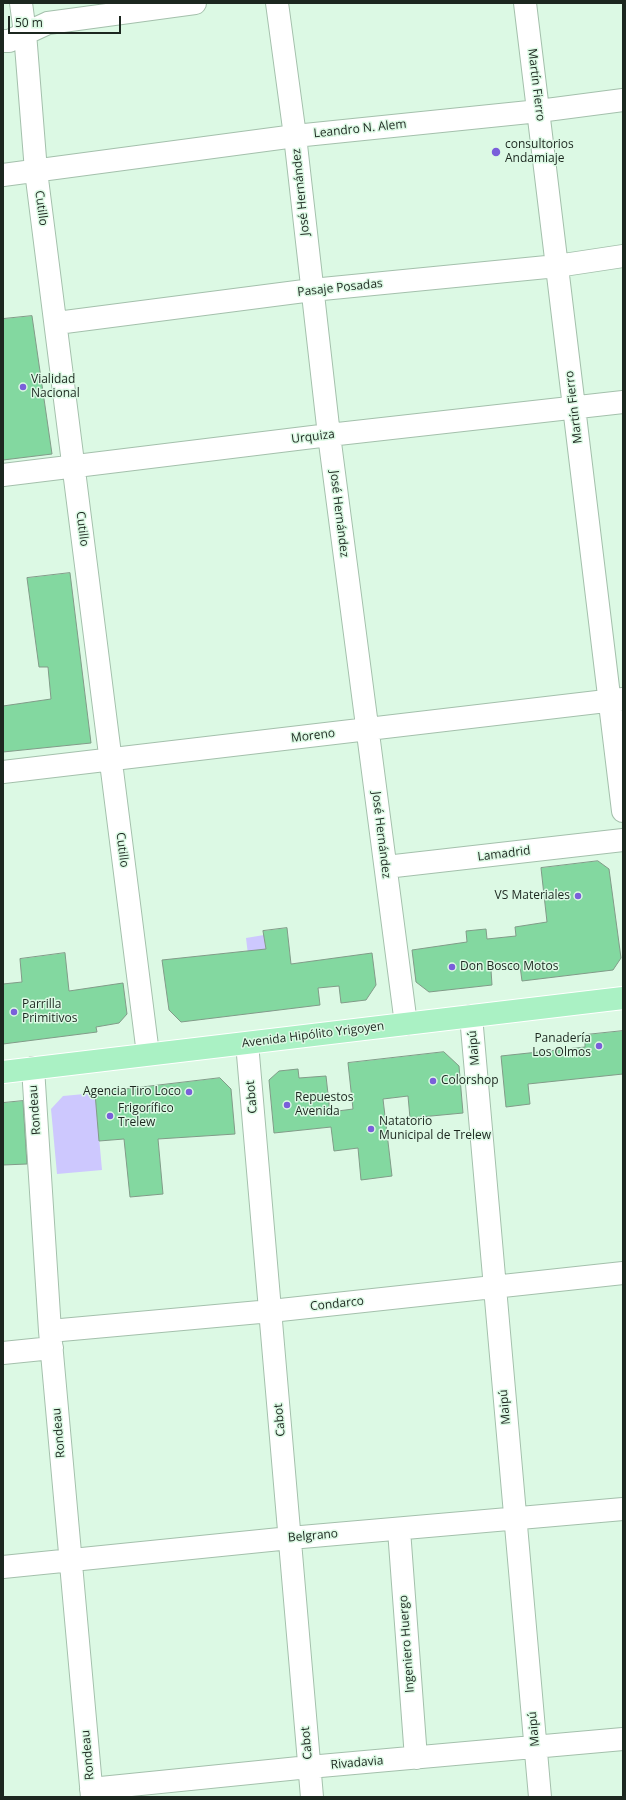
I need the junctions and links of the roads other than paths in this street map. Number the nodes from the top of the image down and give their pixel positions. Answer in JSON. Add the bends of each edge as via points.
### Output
{"nodes":[{"id":1,"x":21,"y":3,"type":"edge"},
{"id":2,"x":195,"y":3,"type":"edge"},
{"id":3,"x":277,"y":3,"type":"edge"},
{"id":4,"x":525,"y":3,"type":"edge"},
{"id":5,"x":25,"y":34,"type":"junction"},
{"id":6,"x":3,"y":41,"type":"edge"},
{"id":7,"x":623,"y":100,"type":"edge"},
{"id":8,"x":539,"y":110,"type":"junction"},
{"id":9,"x":295,"y":136,"type":"junction"},
{"id":10,"x":36,"y":171,"type":"junction"},
{"id":11,"x":3,"y":175,"type":"edge"},
{"id":12,"x":623,"y":256,"type":"edge"},
{"id":13,"x":557,"y":266,"type":"junction"},
{"id":14,"x":312,"y":290,"type":"junction"},
{"id":15,"x":57,"y":323,"type":"junction"},
{"id":16,"x":623,"y":402,"type":"edge"},
{"id":17,"x":574,"y":408,"type":"junction"},
{"id":18,"x":329,"y":435,"type":"junction"},
{"id":19,"x":74,"y":466,"type":"junction"},
{"id":20,"x":3,"y":475,"type":"edge"},
{"id":21,"x":616,"y":700,"type":"edge"},
{"id":22,"x":368,"y":730,"type":"junction"},
{"id":23,"x":111,"y":760,"type":"junction"},
{"id":24,"x":3,"y":772,"type":"edge"},
{"id":25,"x":623,"y":811,"type":"edge"},
{"id":26,"x":623,"y":840,"type":"edge"},
{"id":27,"x":386,"y":868,"type":"junction"},
{"id":28,"x":623,"y":998,"type":"edge"},
{"id":29,"x":471,"y":1016,"type":"junction"},
{"id":30,"x":406,"y":1024,"type":"junction"},
{"id":31,"x":247,"y":1043,"type":"junction"},
{"id":32,"x":148,"y":1054,"type":"junction"},
{"id":33,"x":33,"y":1068,"type":"junction"},
{"id":34,"x":3,"y":1072,"type":"edge"},
{"id":35,"x":623,"y":1274,"type":"edge"},
{"id":36,"x":495,"y":1286,"type":"junction"},
{"id":37,"x":271,"y":1311,"type":"junction"},
{"id":38,"x":51,"y":1340,"type":"junction"},
{"id":39,"x":3,"y":1353,"type":"edge"},
{"id":40,"x":623,"y":1509,"type":"edge"},
{"id":41,"x":515,"y":1519,"type":"junction"},
{"id":42,"x":399,"y":1530,"type":"junction"},
{"id":43,"x":290,"y":1538,"type":"junction"},
{"id":44,"x":71,"y":1561,"type":"junction"},
{"id":45,"x":3,"y":1567,"type":"edge"},
{"id":46,"x":623,"y":1739,"type":"edge"},
{"id":47,"x":535,"y":1747,"type":"junction"},
{"id":48,"x":416,"y":1758,"type":"junction"},
{"id":49,"x":310,"y":1767,"type":"junction"},
{"id":50,"x":92,"y":1793,"type":"edge"},
{"id":51,"x":312,"y":1797,"type":"edge"},
{"id":52,"x":540,"y":1797,"type":"edge"}],
"edges":[{"from":1,"to":5,"type":"street","name":"Cutillo"},
{"from":2,"to":5,"type":"street","via":[[48,23]]},
{"from":3,"to":9,"type":"street","name":"José Hernández"},
{"from":4,"to":8,"type":"street","name":"Martín Fierro"},
{"from":5,"to":6,"type":"street"},
{"from":5,"to":10,"type":"street","name":"Cutillo"},
{"from":7,"to":8,"type":"street","name":"Leandro N. Alem"},
{"from":8,"to":9,"type":"street","name":"Leandro N. Alem"},
{"from":8,"to":13,"type":"street","name":"Martín Fierro"},
{"from":9,"to":10,"type":"street","name":"Leandro N. Alem"},
{"from":9,"to":14,"type":"street","name":"José Hernández"},
{"from":10,"to":11,"type":"street","name":"Leandro N. Alem"},
{"from":10,"to":15,"type":"street","name":"Cutillo"},
{"from":12,"to":13,"type":"street","name":"Pasaje Posadas"},
{"from":13,"to":14,"type":"street","name":"Pasaje Posadas"},
{"from":13,"to":17,"type":"street","name":"Martín Fierro"},
{"from":14,"to":15,"type":"street","name":"Pasaje Posadas"},
{"from":14,"to":18,"type":"street","name":"José Hernández"},
{"from":15,"to":19,"type":"street","name":"Cutillo"},
{"from":16,"to":17,"type":"street","name":"Urquiza"},
{"from":17,"to":18,"type":"street","name":"Urquiza"},
{"from":17,"to":21,"type":"street","name":"Martín Fierro"},
{"from":18,"to":19,"type":"street","name":"Urquiza"},
{"from":18,"to":22,"type":"street","name":"José Hernández"},
{"from":19,"to":20,"type":"street","name":"Urquiza"},
{"from":19,"to":23,"type":"street","name":"Cutillo"},
{"from":21,"to":22,"type":"street","name":"Moreno"},
{"from":21,"to":25,"type":"street","name":"Martín Fierro"},
{"from":22,"to":23,"type":"street","name":"Moreno"},
{"from":22,"to":27,"type":"street","name":"José Hernández"},
{"from":23,"to":24,"type":"street","name":"Moreno"},
{"from":23,"to":32,"type":"street","name":"Cutillo"},
{"from":26,"to":27,"type":"street","name":"Lamadrid"},
{"from":27,"to":30,"type":"street","name":"José Hernández"},
{"from":28,"to":29,"type":"main road","name":"Avenida Hipólito Yrigoyen"},
{"from":29,"to":30,"type":"main road","name":"Avenida Hipólito Yrigoyen"},
{"from":29,"to":36,"type":"street","name":"Maipú"},
{"from":30,"to":31,"type":"main road","name":"Avenida Hipólito Yrigoyen"},
{"from":31,"to":32,"type":"main road","name":"Avenida Hipólito Yrigoyen"},
{"from":31,"to":37,"type":"street","name":"Cabot"},
{"from":32,"to":33,"type":"main road","name":"Avenida Hipólito Yrigoyen"},
{"from":33,"to":34,"type":"main road","name":"Avenida Hipólito Yrigoyen"},
{"from":33,"to":38,"type":"street","name":"Rondeau"},
{"from":35,"to":36,"type":"street","name":"Condarco"},
{"from":36,"to":37,"type":"street","name":"Condarco"},
{"from":36,"to":41,"type":"street","name":"Maipú"},
{"from":37,"to":38,"type":"street","name":"Condarco"},
{"from":37,"to":43,"type":"street","name":"Cabot"},
{"from":38,"to":39,"type":"street","name":"Condarco"},
{"from":38,"to":44,"type":"street","name":"Rondeau"},
{"from":40,"to":41,"type":"street","name":"Belgrano"},
{"from":41,"to":42,"type":"street","name":"Belgrano"},
{"from":41,"to":47,"type":"street","name":"Maipú"},
{"from":42,"to":43,"type":"street","name":"Belgrano"},
{"from":42,"to":48,"type":"street","name":"Ingeniero Huergo"},
{"from":43,"to":44,"type":"street","name":"Belgrano"},
{"from":43,"to":49,"type":"street","name":"Cabot"},
{"from":44,"to":45,"type":"street","name":"Belgrano"},
{"from":44,"to":50,"type":"street","name":"Rondeau"},
{"from":46,"to":47,"type":"street","name":"Rivadavia"},
{"from":47,"to":48,"type":"street","name":"Rivadavia"},
{"from":47,"to":52,"type":"street","name":"Maipú"},
{"from":48,"to":49,"type":"street","name":"Rivadavia"},
{"from":49,"to":50,"type":"street","name":"Rivadavia"},
{"from":49,"to":51,"type":"street","name":"Cabot"}]}
